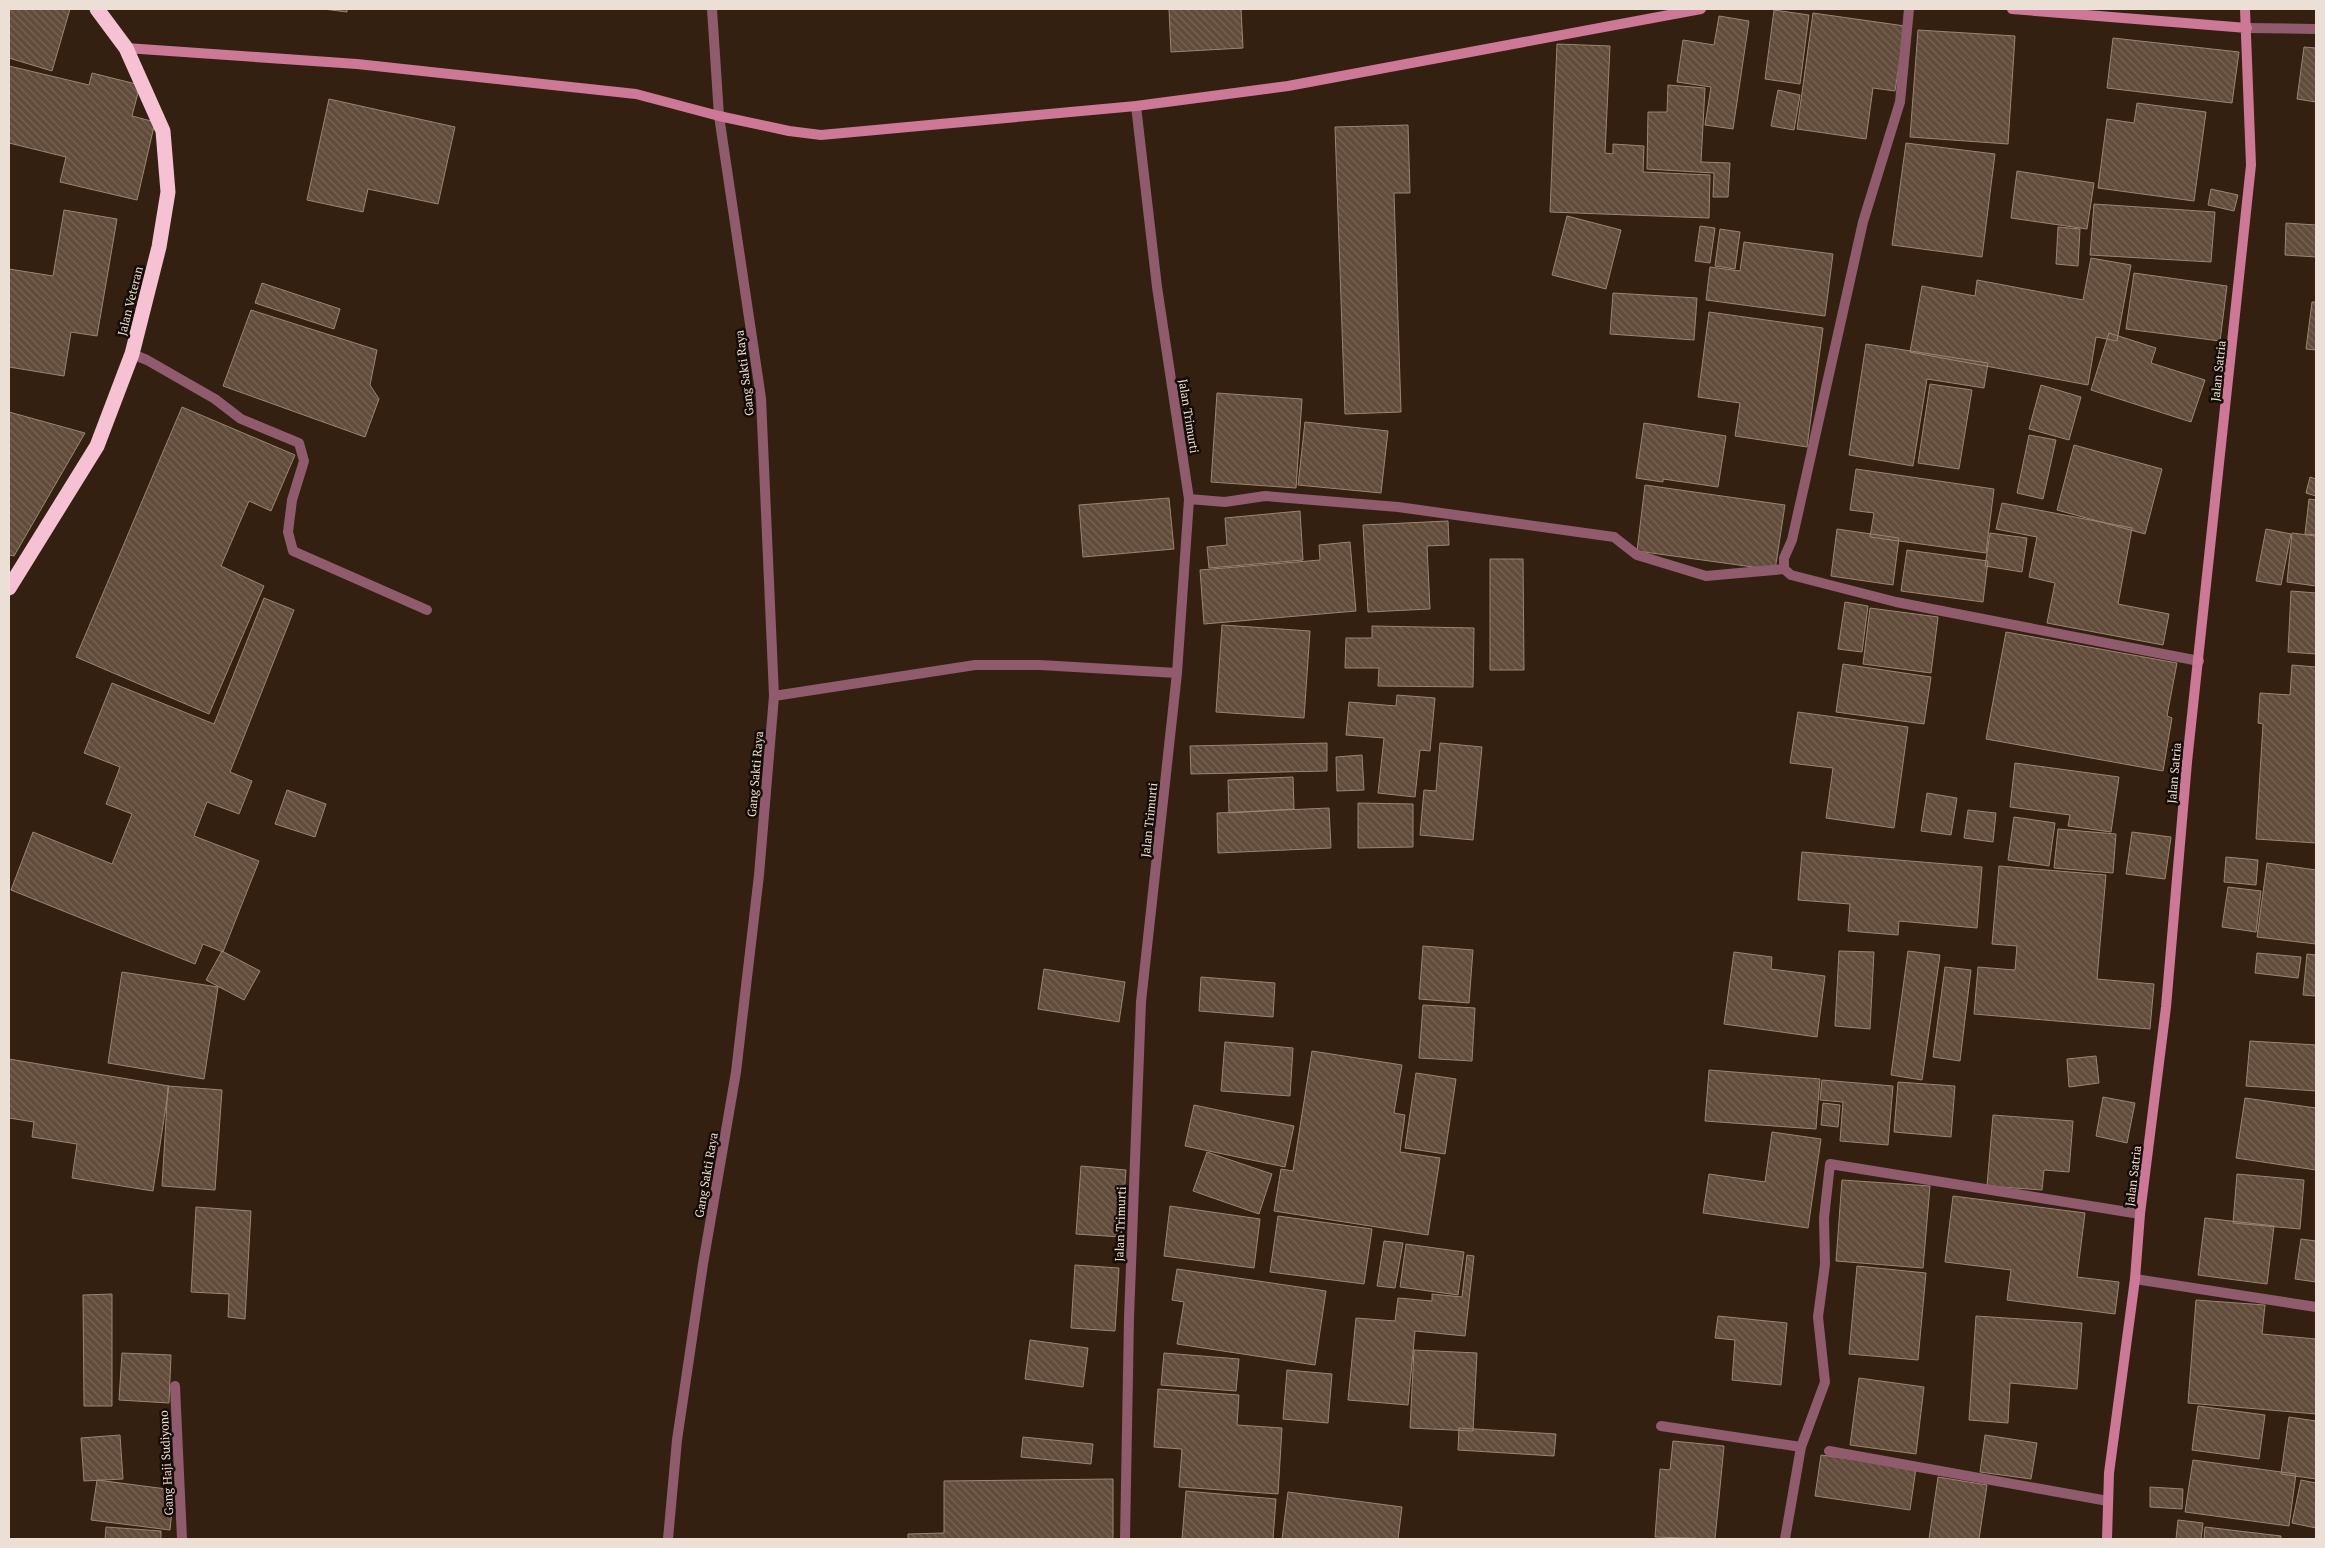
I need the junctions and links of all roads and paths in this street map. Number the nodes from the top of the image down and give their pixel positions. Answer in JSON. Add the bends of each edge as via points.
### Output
{"nodes":[{"id":1,"x":97,"y":9,"type":"edge"},
{"id":2,"x":712,"y":9,"type":"edge"},
{"id":3,"x":1699,"y":9,"type":"edge"},
{"id":4,"x":1909,"y":9,"type":"edge"},
{"id":5,"x":2012,"y":9,"type":"edge"},
{"id":6,"x":2245,"y":9,"type":"edge"},
{"id":7,"x":2247,"y":28,"type":"junction"},
{"id":8,"x":2316,"y":29,"type":"edge"},
{"id":9,"x":126,"y":48,"type":"junction"},
{"id":10,"x":1136,"y":106,"type":"junction"},
{"id":11,"x":719,"y":116,"type":"junction"},
{"id":12,"x":132,"y":354,"type":"junction"},
{"id":13,"x":1189,"y":499,"type":"junction"},
{"id":14,"x":1784,"y":569,"type":"junction"},
{"id":15,"x":9,"y":588,"type":"edge"},
{"id":16,"x":427,"y":610,"type":"dead end"},
{"id":17,"x":2199,"y":661,"type":"junction"},
{"id":18,"x":1178,"y":673,"type":"junction"},
{"id":19,"x":774,"y":696,"type":"junction"},
{"id":20,"x":2140,"y":1214,"type":"junction"},
{"id":21,"x":2136,"y":1279,"type":"junction"},
{"id":22,"x":2316,"y":1307,"type":"edge"},
{"id":23,"x":174,"y":1386,"type":"dead end"},
{"id":24,"x":1661,"y":1426,"type":"dead end"},
{"id":25,"x":1801,"y":1447,"type":"junction"},
{"id":26,"x":1829,"y":1451,"type":"dead end"},
{"id":27,"x":2108,"y":1501,"type":"junction"},
{"id":28,"x":182,"y":1539,"type":"edge"},
{"id":29,"x":668,"y":1539,"type":"edge"},
{"id":30,"x":1125,"y":1539,"type":"edge"},
{"id":31,"x":1785,"y":1539,"type":"edge"},
{"id":32,"x":2107,"y":1539,"type":"edge"}],
"edges":[{"from":1,"to":9,"type":"highway","name":"Jalan Veteran"},
{"from":2,"to":11,"type":"street","name":"Gang Sakti Raya"},
{"from":3,"to":10,"type":"street","via":[[1288,86]]},
{"from":4,"to":14,"type":"street","via":[[1900,102],[1862,222]]},
{"from":5,"to":7,"type":"street"},
{"from":6,"to":7,"type":"street","name":"Jalan Satria"},
{"from":7,"to":8,"type":"street"},
{"from":7,"to":17,"type":"street","name":"Jalan Satria","via":[[2251,165]]},
{"from":9,"to":11,"type":"street","via":[[357,64],[636,94]]},
{"from":9,"to":12,"type":"highway","name":"Jalan Veteran","via":[[163,131],[168,192],[159,247]]},
{"from":10,"to":11,"type":"street","via":[[821,135]]},
{"from":10,"to":13,"type":"street","name":"Jalan Trimurti","via":[[1156,287]]},
{"from":11,"to":19,"type":"street","name":"Gang Sakti Raya","via":[[761,398]]},
{"from":12,"to":15,"type":"highway","name":"Jalan Veteran","via":[[96,446]]},
{"from":12,"to":16,"type":"street","via":[[215,399],[241,419],[299,442],[304,462],[292,500],[288,532],[293,551]]},
{"from":13,"to":14,"type":"street","via":[[1225,502],[1264,496],[1398,507],[1614,538],[1637,555],[1706,576]]},
{"from":13,"to":18,"type":"street","name":"Jalan Trimurti"},
{"from":14,"to":17,"type":"street","via":[[1791,574],[1896,602]]},
{"from":17,"to":20,"type":"street","name":"Jalan Satria","via":[[2166,1007]]},
{"from":18,"to":19,"type":"street","via":[[1040,665],[976,665]]},
{"from":18,"to":30,"type":"street","name":"Jalan Trimurti","via":[[1141,1002],[1129,1318]]},
{"from":19,"to":29,"type":"street","name":"Gang Sakti Raya","via":[[759,875],[736,1072],[678,1430]]},
{"from":20,"to":21,"type":"street","name":"Jalan Satria"},
{"from":20,"to":25,"type":"street","via":[[1830,1164],[1824,1218],[1825,1264],[1818,1317],[1825,1382]]},
{"from":21,"to":22,"type":"street"},
{"from":21,"to":27,"type":"street","name":"Jalan Satria","via":[[2109,1473]]},
{"from":23,"to":28,"type":"street","name":"Gang Haji Sudiyono"},
{"from":24,"to":25,"type":"street"},
{"from":25,"to":31,"type":"street"},
{"from":26,"to":27,"type":"street"},
{"from":27,"to":32,"type":"street","name":"Jalan Satria"}]}
